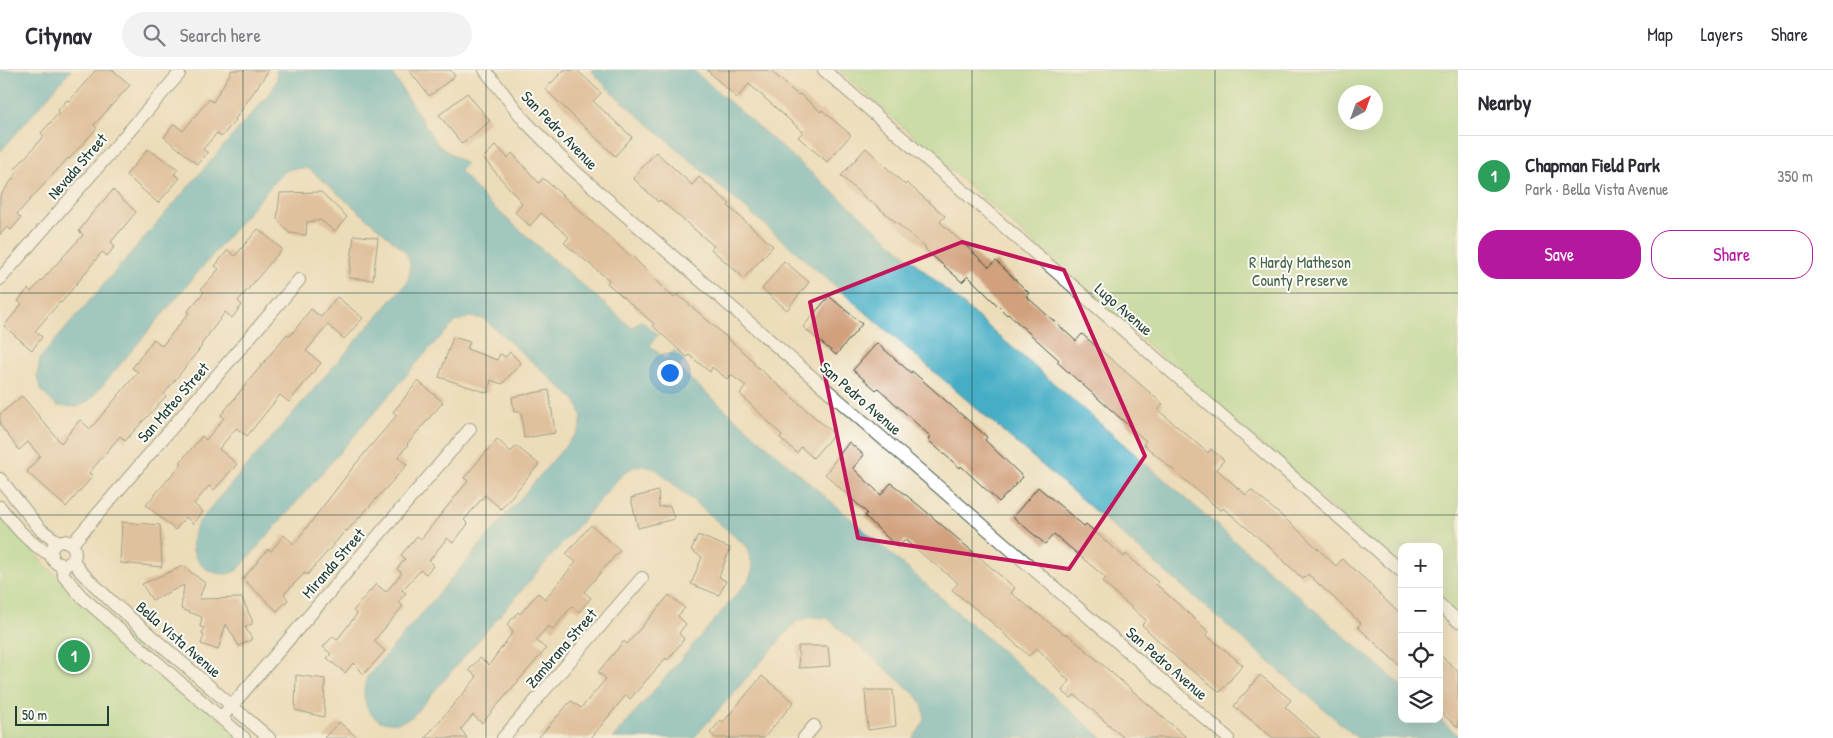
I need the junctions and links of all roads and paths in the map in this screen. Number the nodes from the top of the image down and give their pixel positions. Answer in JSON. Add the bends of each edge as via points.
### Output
{"nodes":[{"id":1,"x":485,"y":70,"type":"edge"},
{"id":2,"x":824,"y":70,"type":"edge"},
{"id":3,"x":178,"y":74,"type":"dead end"},
{"id":4,"x":0,"y":279,"type":"edge"},
{"id":5,"x":300,"y":280,"type":"dead end"},
{"id":6,"x":470,"y":429,"type":"dead end"},
{"id":7,"x":0,"y":479,"type":"edge"},
{"id":8,"x":0,"y":507,"type":"edge"},
{"id":9,"x":58,"y":542,"type":"junction"},
{"id":10,"x":72,"y":544,"type":"junction"},
{"id":11,"x":62,"y":560,"type":"junction"},
{"id":12,"x":1398,"y":569,"type":"edge"},
{"id":13,"x":642,"y":578,"type":"dead end"},
{"id":14,"x":1443,"y":608,"type":"edge"},
{"id":15,"x":1458,"y":621,"type":"edge"},
{"id":16,"x":232,"y":706,"type":"junction"},
{"id":17,"x":221,"y":718,"type":"junction"},
{"id":18,"x":814,"y":726,"type":"dead end"},
{"id":19,"x":244,"y":738,"type":"edge"},
{"id":20,"x":269,"y":738,"type":"edge"},
{"id":21,"x":504,"y":738,"type":"edge"},
{"id":22,"x":804,"y":738,"type":"edge"},
{"id":23,"x":1228,"y":738,"type":"edge"}],
"edges":[{"from":1,"to":23,"type":"street","name":"San Pedro Avenue","via":[[524,121],[570,167]]},
{"from":2,"to":12,"type":"street","name":"Lugo Avenue"},
{"from":3,"to":4,"type":"street","name":"Nevada Street"},
{"from":5,"to":10,"type":"street","name":"San Mateo Street"},
{"from":6,"to":16,"type":"street","name":"Miranda Street"},
{"from":7,"to":9,"type":"street","via":[[40,528]]},
{"from":8,"to":11,"type":"street","name":"Bella Vista Avenue","via":[[36,547]]},
{"from":9,"to":10,"type":"street"},
{"from":9,"to":11,"type":"street","via":[[52,549]]},
{"from":10,"to":11,"type":"street","name":"Bella Vista Avenue","via":[[75,554]]},
{"from":11,"to":16,"type":"street","name":"Bella Vista Avenue","via":[[80,572]]},
{"from":11,"to":17,"type":"street","name":"Bella Vista Avenue","via":[[64,576],[81,596]]},
{"from":13,"to":21,"type":"street","name":"Zambrana Street"},
{"from":14,"to":15,"type":"street"},
{"from":16,"to":17,"type":"street","name":"Miranda Street"},
{"from":16,"to":20,"type":"street","name":"Bella Vista Avenue"},
{"from":17,"to":19,"type":"street","name":"Bella Vista Avenue"},
{"from":18,"to":22,"type":"street"}]}
